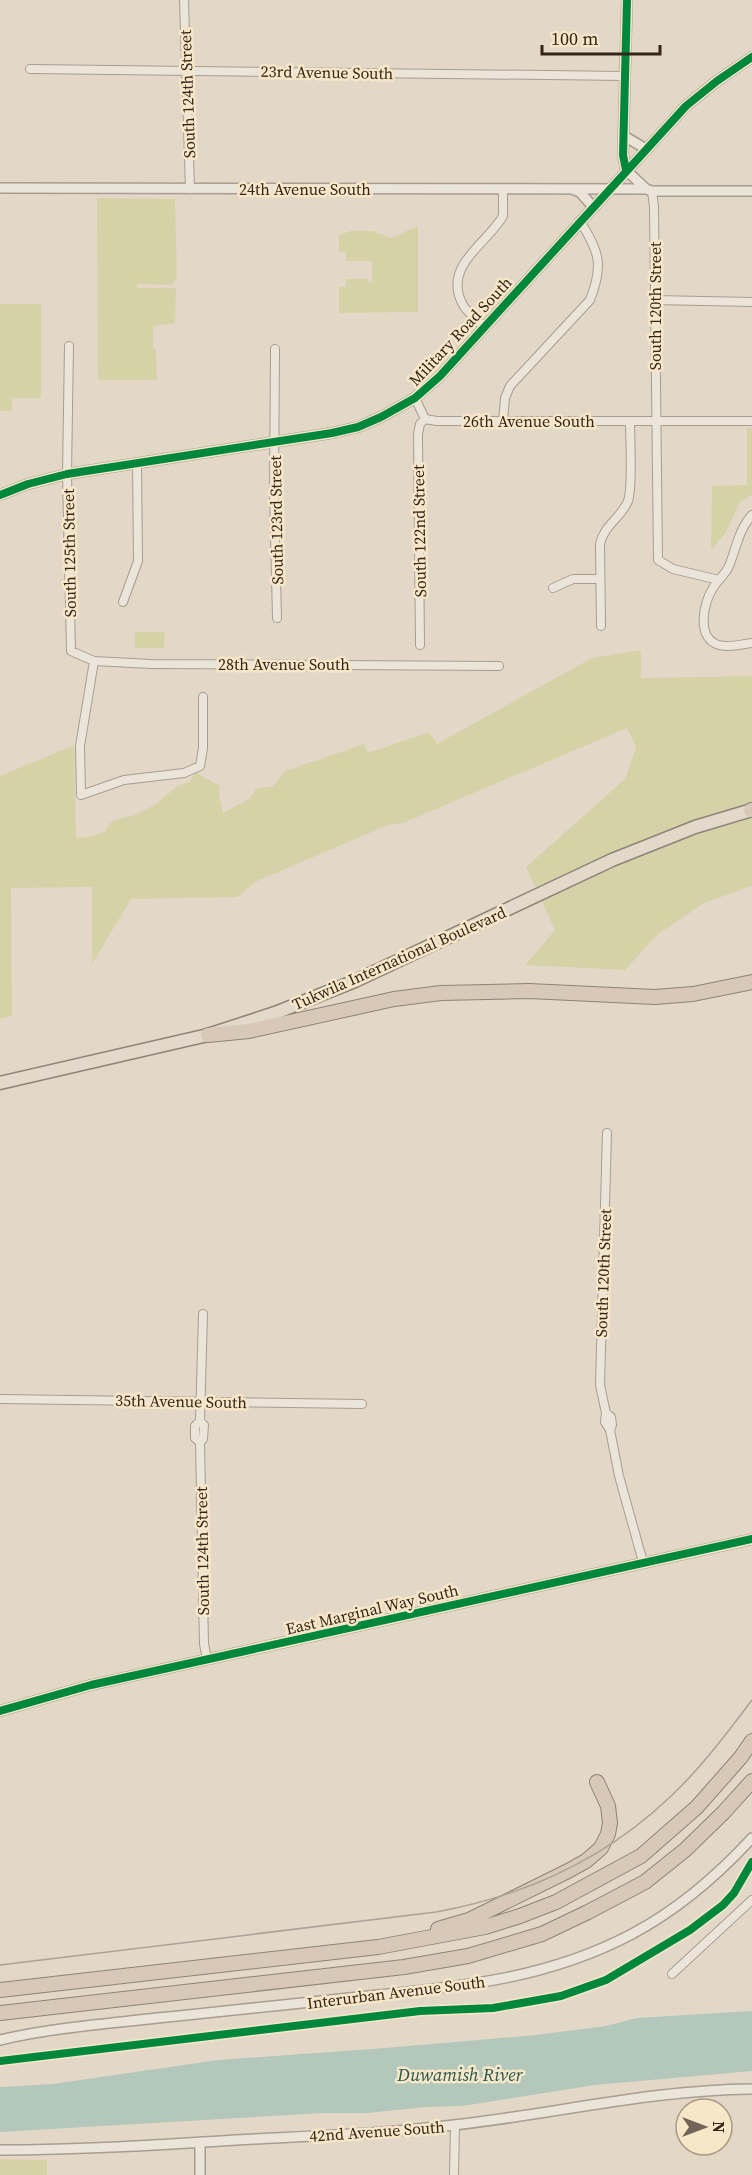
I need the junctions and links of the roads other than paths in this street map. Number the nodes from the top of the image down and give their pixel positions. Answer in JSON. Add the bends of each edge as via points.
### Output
{"nodes":[{"id":1,"x":184,"y":0,"type":"edge"},
{"id":2,"x":627,"y":0,"type":"edge"},
{"id":3,"x":752,"y":57,"type":"edge"},
{"id":4,"x":30,"y":69,"type":"dead end"},
{"id":5,"x":186,"y":70,"type":"junction"},
{"id":6,"x":625,"y":76,"type":"junction"},
{"id":7,"x":624,"y":136,"type":"junction"},
{"id":8,"x":646,"y":149,"type":"junction"},
{"id":9,"x":626,"y":171,"type":"junction"},
{"id":10,"x":0,"y":188,"type":"edge"},
{"id":11,"x":190,"y":189,"type":"junction"},
{"id":12,"x":503,"y":189,"type":"junction"},
{"id":13,"x":572,"y":189,"type":"junction"},
{"id":14,"x":609,"y":189,"type":"junction"},
{"id":15,"x":649,"y":190,"type":"junction"},
{"id":16,"x":752,"y":191,"type":"edge"},
{"id":17,"x":593,"y":207,"type":"junction"},
{"id":18,"x":580,"y":221,"type":"junction"},
{"id":19,"x":654,"y":300,"type":"junction"},
{"id":20,"x":752,"y":302,"type":"edge"},
{"id":21,"x":484,"y":327,"type":"junction"},
{"id":22,"x":69,"y":346,"type":"dead end"},
{"id":23,"x":274,"y":349,"type":"dead end"},
{"id":24,"x":415,"y":398,"type":"junction"},
{"id":25,"x":425,"y":419,"type":"junction"},
{"id":26,"x":630,"y":421,"type":"junction"},
{"id":27,"x":655,"y":421,"type":"junction"},
{"id":28,"x":752,"y":421,"type":"edge"},
{"id":29,"x":503,"y":422,"type":"junction"},
{"id":30,"x":275,"y":441,"type":"junction"},
{"id":31,"x":137,"y":463,"type":"junction"},
{"id":32,"x":68,"y":474,"type":"junction"},
{"id":33,"x":0,"y":495,"type":"edge"},
{"id":34,"x":752,"y":514,"type":"edge"},
{"id":35,"x":600,"y":579,"type":"junction"},
{"id":36,"x":719,"y":580,"type":"junction"},
{"id":37,"x":553,"y":588,"type":"dead end"},
{"id":38,"x":123,"y":602,"type":"dead end"},
{"id":39,"x":277,"y":618,"type":"dead end"},
{"id":40,"x":601,"y":626,"type":"dead end"},
{"id":41,"x":752,"y":643,"type":"edge"},
{"id":42,"x":420,"y":645,"type":"dead end"},
{"id":43,"x":71,"y":651,"type":"joint"},
{"id":44,"x":94,"y":661,"type":"junction"},
{"id":45,"x":499,"y":666,"type":"dead end"},
{"id":46,"x":203,"y":697,"type":"dead end"},
{"id":47,"x":752,"y":810,"type":"edge"},
{"id":48,"x":752,"y":982,"type":"edge"},
{"id":49,"x":207,"y":1035,"type":"junction"},
{"id":50,"x":0,"y":1083,"type":"edge"},
{"id":51,"x":607,"y":1133,"type":"dead end"},
{"id":52,"x":203,"y":1314,"type":"dead end"},
{"id":53,"x":0,"y":1399,"type":"edge"},
{"id":54,"x":201,"y":1402,"type":"junction"},
{"id":55,"x":362,"y":1404,"type":"dead end"},
{"id":56,"x":752,"y":1539,"type":"edge"},
{"id":57,"x":643,"y":1562,"type":"junction"},
{"id":58,"x":207,"y":1659,"type":"junction"},
{"id":59,"x":0,"y":1711,"type":"edge"},
{"id":60,"x":752,"y":1741,"type":"edge"},
{"id":61,"x":752,"y":1781,"type":"edge"},
{"id":62,"x":597,"y":1782,"type":"dead end"},
{"id":63,"x":752,"y":1838,"type":"edge"},
{"id":64,"x":752,"y":1900,"type":"edge"},
{"id":65,"x":378,"y":1947,"type":"junction"},
{"id":66,"x":672,"y":1974,"type":"dead end"},
{"id":67,"x":0,"y":1990,"type":"edge"},
{"id":68,"x":0,"y":2013,"type":"edge"},
{"id":69,"x":0,"y":2040,"type":"edge"},
{"id":70,"x":752,"y":2089,"type":"edge"},
{"id":71,"x":455,"y":2125,"type":"junction"},
{"id":72,"x":200,"y":2142,"type":"junction"},
{"id":73,"x":0,"y":2150,"type":"edge"},
{"id":74,"x":200,"y":2175,"type":"edge"},
{"id":75,"x":454,"y":2175,"type":"edge"}],
"edges":[{"from":1,"to":5,"type":"street","name":"South 124th Street"},
{"from":2,"to":6,"type":"street"},
{"from":3,"to":8,"type":"street","name":"Military Road South","via":[[686,106]]},
{"from":4,"to":5,"type":"street","name":"23rd Avenue South"},
{"from":5,"to":6,"type":"street","name":"23rd Avenue South"},
{"from":5,"to":11,"type":"street","name":"South 124th Street"},
{"from":6,"to":7,"type":"street"},
{"from":7,"to":8,"type":"street"},
{"from":7,"to":9,"type":"street"},
{"from":8,"to":9,"type":"street","name":"Military Road South"},
{"from":9,"to":14,"type":"street","name":"Military Road South"},
{"from":9,"to":15,"type":"street"},
{"from":10,"to":11,"type":"street","name":"24th Avenue South"},
{"from":11,"to":12,"type":"street","name":"24th Avenue South"},
{"from":12,"to":13,"type":"street","name":"24th Avenue South"},
{"from":12,"to":21,"type":"street","via":[[503,216],[466,258],[457,284],[462,304]]},
{"from":13,"to":14,"type":"street","name":"24th Avenue South"},
{"from":13,"to":17,"type":"street"},
{"from":14,"to":15,"type":"street","name":"24th Avenue South"},
{"from":14,"to":17,"type":"street","name":"Military Road South"},
{"from":15,"to":16,"type":"street"},
{"from":15,"to":19,"type":"street","name":"South 120th Street","via":[[654,207]]},
{"from":17,"to":18,"type":"street","name":"Military Road South"},
{"from":18,"to":21,"type":"street","name":"Military Road South"},
{"from":18,"to":29,"type":"street","via":[[595,244],[600,270],[596,285],[590,300],[510,386]]},
{"from":19,"to":20,"type":"street"},
{"from":19,"to":27,"type":"street","name":"South 120th Street"},
{"from":21,"to":24,"type":"street","name":"Military Road South"},
{"from":22,"to":32,"type":"street","name":"South 125th Street"},
{"from":23,"to":30,"type":"street","name":"South 123rd Street"},
{"from":24,"to":25,"type":"street"},
{"from":24,"to":30,"type":"street","name":"Military Road South","via":[[358,427]]},
{"from":25,"to":29,"type":"street","name":"26th Avenue South"},
{"from":25,"to":42,"type":"street","name":"South 122nd Street","via":[[418,434]]},
{"from":26,"to":27,"type":"street","name":"26th Avenue South"},
{"from":26,"to":29,"type":"street","name":"26th Avenue South"},
{"from":26,"to":35,"type":"street","via":[[629,497],[602,536]]},
{"from":27,"to":28,"type":"street","name":"26th Avenue South"},
{"from":27,"to":36,"type":"street","via":[[658,560],[673,569]]},
{"from":30,"to":31,"type":"street","name":"Military Road South"},
{"from":30,"to":39,"type":"street","name":"South 123rd Street"},
{"from":31,"to":32,"type":"street","name":"Military Road South"},
{"from":31,"to":38,"type":"street","via":[[138,561]]},
{"from":32,"to":33,"type":"street","name":"Military Road South"},
{"from":32,"to":43,"type":"street","name":"South 125th Street"},
{"from":34,"to":36,"type":"street","via":[[729,568]]},
{"from":35,"to":37,"type":"street","via":[[573,579]]},
{"from":35,"to":40,"type":"street"},
{"from":36,"to":41,"type":"street","via":[[707,600],[705,633],[718,645]]},
{"from":43,"to":44,"type":"street","name":"28th Avenue South"},
{"from":44,"to":45,"type":"street","name":"28th Avenue South"},
{"from":44,"to":46,"type":"street","via":[[80,746],[81,795],[124,780],[184,773],[200,766]]},
{"from":47,"to":49,"type":"main road","name":"Tukwila International Boulevard","via":[[695,827],[612,860],[355,981]]},
{"from":48,"to":49,"type":"highway","via":[[656,997],[529,991],[441,993],[394,999],[249,1031]]},
{"from":49,"to":50,"type":"main road","name":"Tukwila International Boulevard"},
{"from":51,"to":57,"type":"street","name":"South 120th Street","via":[[600,1385],[606,1413],[611,1417],[619,1476]]},
{"from":52,"to":54,"type":"street","name":"South 124th Street"},
{"from":53,"to":54,"type":"street","name":"35th Avenue South"},
{"from":54,"to":55,"type":"street","name":"35th Avenue South"},
{"from":54,"to":58,"type":"street","name":"South 124th Street"},
{"from":56,"to":57,"type":"street","name":"East Marginal Way South"},
{"from":57,"to":58,"type":"street","name":"East Marginal Way South"},
{"from":58,"to":59,"type":"street","name":"East Marginal Way South","via":[[91,1685]]},
{"from":60,"to":65,"type":"highway","via":[[697,1807],[641,1856],[556,1902],[520,1916],[485,1927]]},
{"from":61,"to":68,"type":"highway","via":[[685,1850],[645,1882],[542,1934],[468,1956],[405,1967]]},
{"from":62,"to":65,"type":"highway","via":[[608,1806],[608,1834],[601,1848],[586,1861],[469,1920]]},
{"from":63,"to":69,"type":"street","name":"Interurban Avenue South","via":[[697,1891],[641,1929],[595,1951],[523,1975],[447,1988],[114,2023]]},
{"from":64,"to":66,"type":"street"},
{"from":65,"to":67,"type":"highway"},
{"from":70,"to":71,"type":"street","name":"42nd Avenue South","via":[[626,2098]]},
{"from":71,"to":72,"type":"street","name":"42nd Avenue South"},
{"from":71,"to":75,"type":"street"},
{"from":72,"to":73,"type":"street","name":"42nd Avenue South"},
{"from":72,"to":74,"type":"street"}]}
